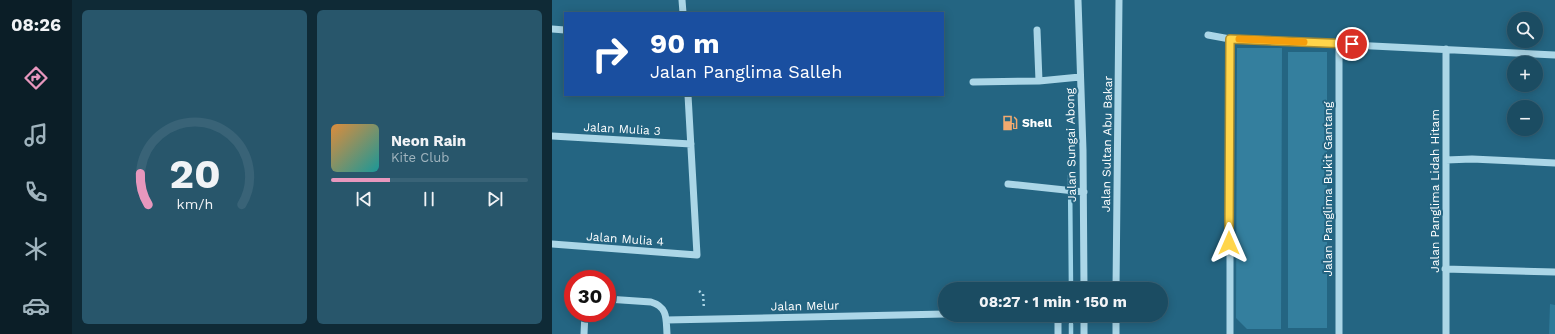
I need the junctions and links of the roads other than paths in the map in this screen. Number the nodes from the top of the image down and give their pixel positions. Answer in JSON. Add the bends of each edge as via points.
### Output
{"nodes":[{"id":1,"x":682,"y":0,"type":"edge"},
{"id":2,"x":1078,"y":0,"type":"edge"},
{"id":3,"x":1119,"y":0,"type":"edge"},
{"id":4,"x":683,"y":12,"type":"edge"},
{"id":5,"x":552,"y":29,"type":"edge"},
{"id":6,"x":564,"y":30,"type":"edge"},
{"id":7,"x":1037,"y":30,"type":"dead end"},
{"id":8,"x":1208,"y":35,"type":"dead end"},
{"id":9,"x":1230,"y":39,"type":"junction"},
{"id":10,"x":1339,"y":44,"type":"junction"},
{"id":11,"x":1446,"y":49,"type":"junction"},
{"id":12,"x":1555,"y":55,"type":"edge"},
{"id":13,"x":1080,"y":77,"type":"junction"},
{"id":14,"x":1039,"y":81,"type":"junction"},
{"id":15,"x":973,"y":82,"type":"dead end"},
{"id":16,"x":688,"y":96,"type":"edge"},
{"id":17,"x":552,"y":136,"type":"edge"},
{"id":18,"x":691,"y":144,"type":"junction"},
{"id":19,"x":1446,"y":160,"type":"junction"},
{"id":20,"x":1555,"y":163,"type":"edge"},
{"id":21,"x":1008,"y":184,"type":"dead end"},
{"id":22,"x":1084,"y":192,"type":"junction"},
{"id":23,"x":552,"y":244,"type":"edge"},
{"id":24,"x":1445,"y":269,"type":"junction"},
{"id":25,"x":1555,"y":272,"type":"edge"},
{"id":26,"x":1084,"y":282,"type":"edge"},
{"id":27,"x":1116,"y":282,"type":"edge"},
{"id":28,"x":616,"y":300,"type":"edge"},
{"id":29,"x":938,"y":314,"type":"edge"},
{"id":30,"x":666,"y":320,"type":"junction"},
{"id":31,"x":585,"y":322,"type":"edge"},
{"id":32,"x":1058,"y":322,"type":"edge"},
{"id":33,"x":1084,"y":322,"type":"edge"},
{"id":34,"x":1116,"y":322,"type":"edge"},
{"id":35,"x":584,"y":334,"type":"edge"},
{"id":36,"x":667,"y":334,"type":"edge"},
{"id":37,"x":1058,"y":334,"type":"edge"},
{"id":38,"x":1084,"y":334,"type":"edge"},
{"id":39,"x":1116,"y":334,"type":"edge"},
{"id":40,"x":1230,"y":334,"type":"edge"},
{"id":41,"x":1339,"y":334,"type":"edge"},
{"id":42,"x":1446,"y":334,"type":"edge"}],
"edges":[{"from":1,"to":4,"type":"street"},
{"from":2,"to":13,"type":"street","name":"Jalan Sungai Abong"},
{"from":3,"to":27,"type":"street","name":"Jalan Sultan Abu Bakar"},
{"from":5,"to":6,"type":"street"},
{"from":7,"to":14,"type":"street"},
{"from":8,"to":9,"type":"street"},
{"from":9,"to":10,"type":"street"},
{"from":9,"to":40,"type":"street"},
{"from":10,"to":11,"type":"street"},
{"from":10,"to":41,"type":"street","name":"Jalan Panglima Bukit Gantang"},
{"from":11,"to":12,"type":"street"},
{"from":11,"to":19,"type":"street","name":"Jalan Panglima Lidah Hitam"},
{"from":13,"to":14,"type":"street"},
{"from":13,"to":22,"type":"street","name":"Jalan Sungai Abong"},
{"from":14,"to":15,"type":"street"},
{"from":16,"to":18,"type":"street"},
{"from":17,"to":18,"type":"street","name":"Jalan Mulia 3"},
{"from":18,"to":23,"type":"street","name":"Jalan Mulia 4","via":[[697,255]]},
{"from":19,"to":20,"type":"street"},
{"from":19,"to":24,"type":"street","name":"Jalan Panglima Lidah Hitam"},
{"from":21,"to":22,"type":"street"},
{"from":22,"to":26,"type":"street","name":"Jalan Sungai Abong"},
{"from":24,"to":25,"type":"street"},
{"from":24,"to":42,"type":"street","name":"Jalan Panglima Lidah Hitam"},
{"from":28,"to":30,"type":"street","via":[[658,304],[664,309]]},
{"from":29,"to":30,"type":"street","name":"Jalan Melur"},
{"from":30,"to":36,"type":"street"},
{"from":31,"to":35,"type":"street"},
{"from":32,"to":37,"type":"street"},
{"from":33,"to":38,"type":"street"},
{"from":34,"to":39,"type":"street"}]}
